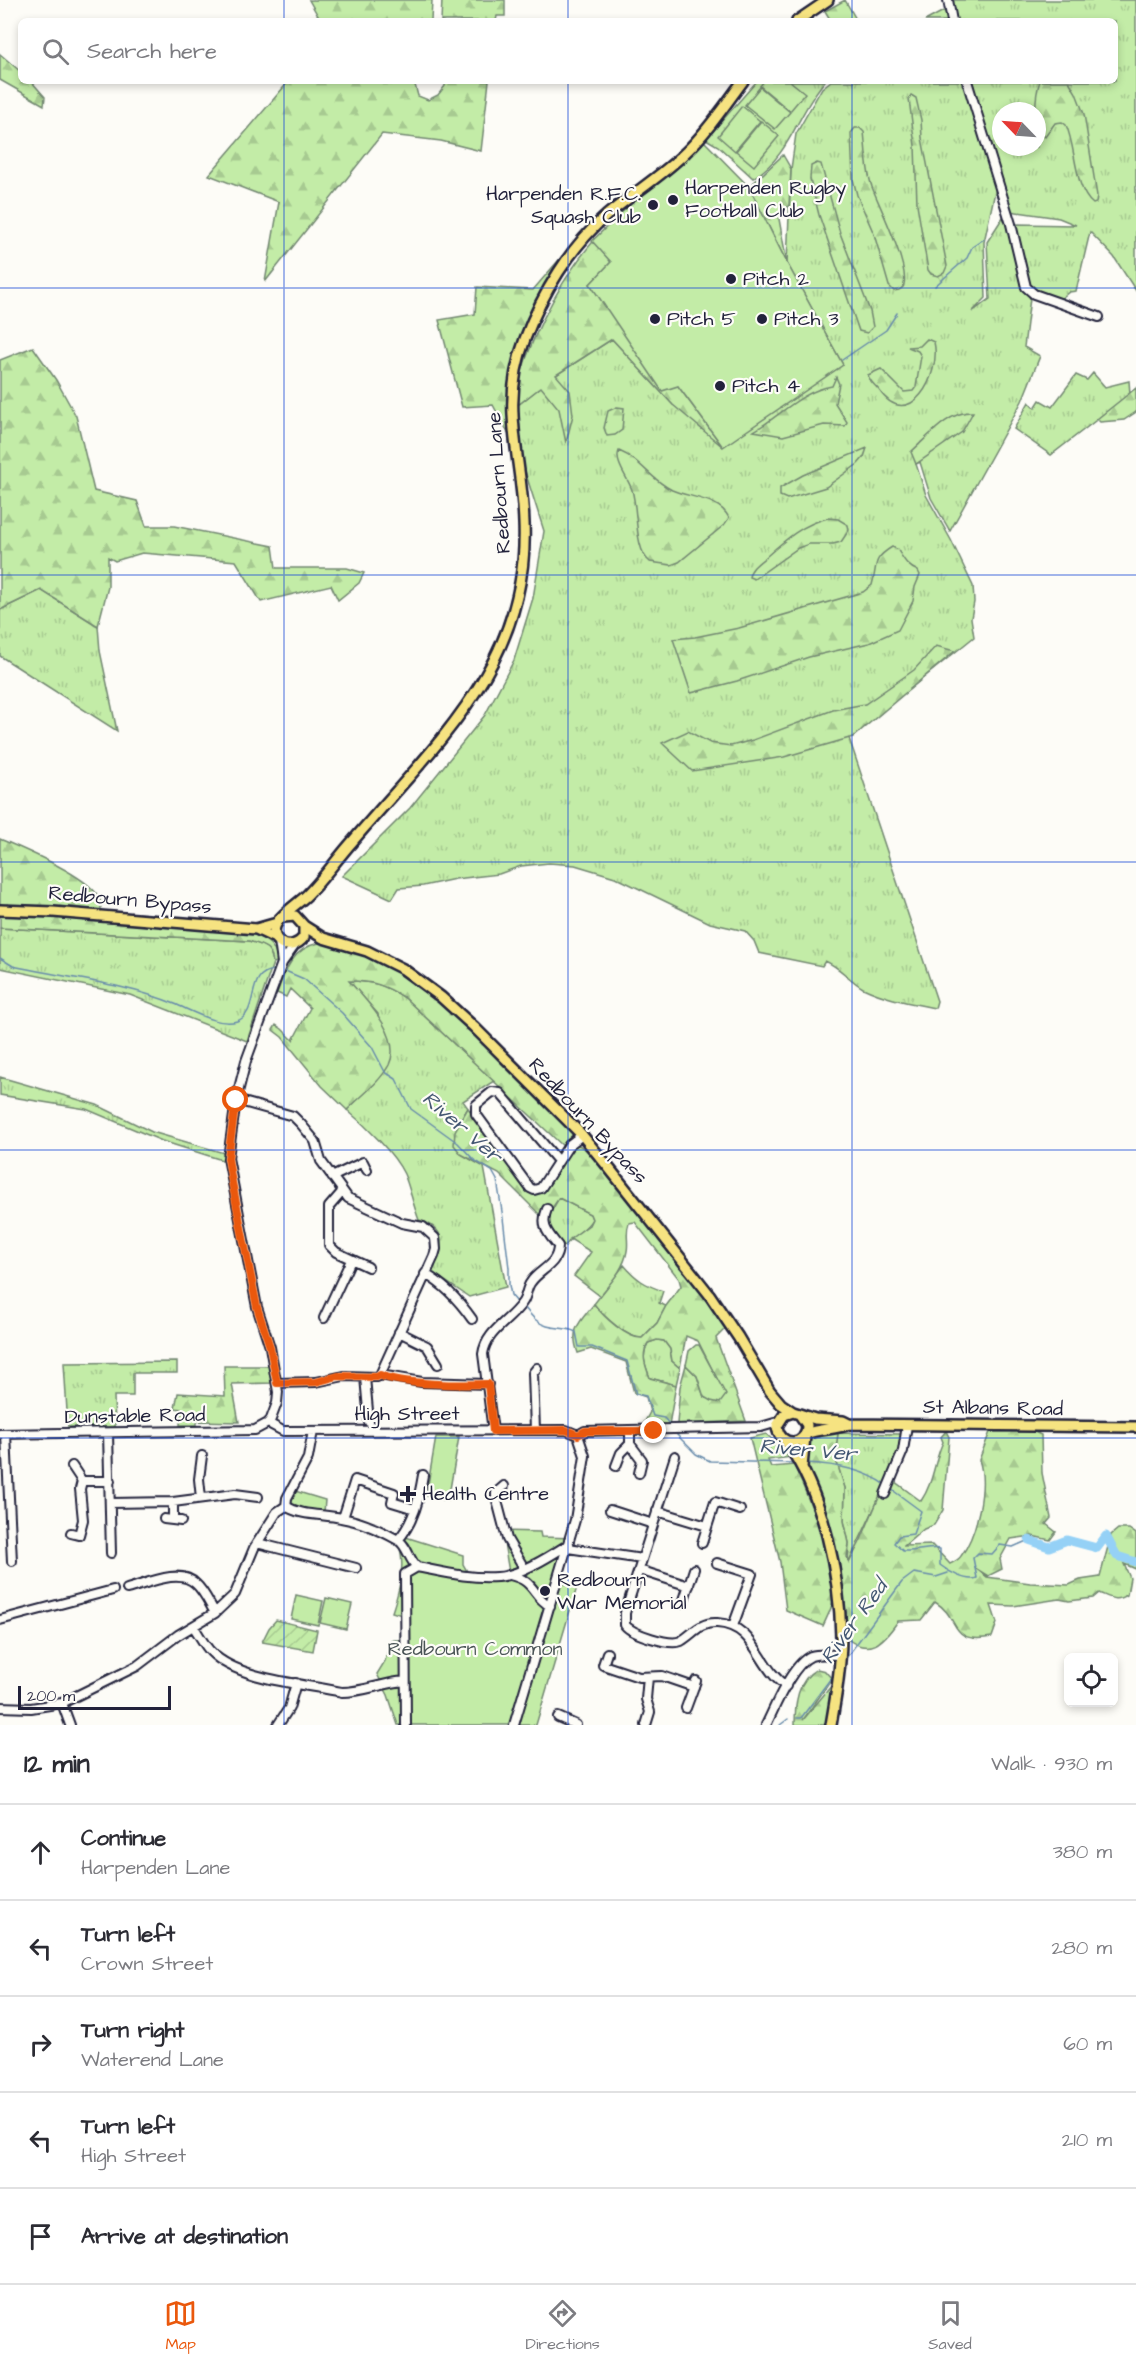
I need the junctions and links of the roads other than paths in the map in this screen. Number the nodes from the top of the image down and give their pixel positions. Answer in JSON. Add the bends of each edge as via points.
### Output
{"nodes":[{"id":1,"x":828,"y":0,"type":"edge"},
{"id":2,"x":948,"y":0,"type":"edge"},
{"id":3,"x":801,"y":18,"type":"edge"},
{"id":4,"x":951,"y":18,"type":"edge"},
{"id":5,"x":740,"y":84,"type":"edge"},
{"id":6,"x":968,"y":84,"type":"edge"},
{"id":7,"x":1100,"y":317,"type":"dead end"},
{"id":8,"x":305,"y":897,"type":"junction"},
{"id":9,"x":0,"y":910,"type":"edge"},
{"id":10,"x":280,"y":920,"type":"junction"},
{"id":11,"x":302,"y":923,"type":"junction"},
{"id":12,"x":256,"y":929,"type":"junction"},
{"id":13,"x":323,"y":938,"type":"junction"},
{"id":14,"x":278,"y":940,"type":"junction"},
{"id":15,"x":298,"y":943,"type":"junction"},
{"id":16,"x":280,"y":969,"type":"junction"},
{"id":17,"x":236,"y":1100,"type":"junction"},
{"id":18,"x":582,"y":1135,"type":"junction"},
{"id":19,"x":558,"y":1161,"type":"junction"},
{"id":20,"x":367,"y":1170,"type":"dead end"},
{"id":21,"x":332,"y":1177,"type":"junction"},
{"id":22,"x":342,"y":1192,"type":"junction"},
{"id":23,"x":547,"y":1209,"type":"dead end"},
{"id":24,"x":351,"y":1260,"type":"junction"},
{"id":25,"x":368,"y":1267,"type":"dead end"},
{"id":26,"x":425,"y":1274,"type":"junction"},
{"id":27,"x":324,"y":1318,"type":"dead end"},
{"id":28,"x":472,"y":1319,"type":"dead end"},
{"id":29,"x":399,"y":1332,"type":"junction"},
{"id":30,"x":438,"y":1364,"type":"dead end"},
{"id":31,"x":537,"y":1368,"type":"dead end"},
{"id":32,"x":380,"y":1375,"type":"junction"},
{"id":33,"x":365,"y":1377,"type":"junction"},
{"id":34,"x":277,"y":1383,"type":"junction"},
{"id":35,"x":488,"y":1384,"type":"junction"},
{"id":36,"x":770,"y":1391,"type":"junction"},
{"id":37,"x":796,"y":1414,"type":"junction"},
{"id":38,"x":778,"y":1421,"type":"junction"},
{"id":39,"x":268,"y":1423,"type":"junction"},
{"id":40,"x":849,"y":1424,"type":"junction"},
{"id":41,"x":907,"y":1425,"type":"junction"},
{"id":42,"x":369,"y":1427,"type":"junction"},
{"id":43,"x":761,"y":1427,"type":"junction"},
{"id":44,"x":1136,"y":1427,"type":"edge"},
{"id":45,"x":535,"y":1430,"type":"junction"},
{"id":46,"x":313,"y":1431,"type":"junction"},
{"id":47,"x":493,"y":1431,"type":"junction"},
{"id":48,"x":630,"y":1431,"type":"junction"},
{"id":49,"x":108,"y":1433,"type":"junction"},
{"id":50,"x":3,"y":1434,"type":"edge"},
{"id":51,"x":578,"y":1435,"type":"junction"},
{"id":52,"x":805,"y":1435,"type":"junction"},
{"id":53,"x":783,"y":1439,"type":"junction"},
{"id":54,"x":630,"y":1444,"type":"junction"},
{"id":55,"x":202,"y":1456,"type":"dead end"},
{"id":56,"x":675,"y":1456,"type":"dead end"},
{"id":57,"x":801,"y":1461,"type":"junction"},
{"id":58,"x":72,"y":1466,"type":"dead end"},
{"id":59,"x":616,"y":1466,"type":"dead end"},
{"id":60,"x":639,"y":1473,"type":"dead end"},
{"id":61,"x":423,"y":1475,"type":"dead end"},
{"id":62,"x":82,"y":1481,"type":"junction"},
{"id":63,"x":110,"y":1481,"type":"junction"},
{"id":64,"x":504,"y":1486,"type":"dead end"},
{"id":65,"x":885,"y":1494,"type":"dead end"},
{"id":66,"x":258,"y":1497,"type":"dead end"},
{"id":67,"x":201,"y":1498,"type":"junction"},
{"id":68,"x":173,"y":1502,"type":"junction"},
{"id":69,"x":392,"y":1502,"type":"junction"},
{"id":70,"x":110,"y":1503,"type":"junction"},
{"id":71,"x":286,"y":1506,"type":"junction"},
{"id":72,"x":415,"y":1509,"type":"junction"},
{"id":73,"x":610,"y":1510,"type":"dead end"},
{"id":74,"x":740,"y":1510,"type":"dead end"},
{"id":75,"x":389,"y":1511,"type":"dead end"},
{"id":76,"x":657,"y":1511,"type":"junction"},
{"id":77,"x":343,"y":1518,"type":"junction"},
{"id":78,"x":164,"y":1519,"type":"dead end"},
{"id":79,"x":653,"y":1524,"type":"junction"},
{"id":80,"x":707,"y":1527,"type":"junction"},
{"id":81,"x":71,"y":1533,"type":"dead end"},
{"id":82,"x":398,"y":1540,"type":"junction"},
{"id":83,"x":256,"y":1543,"type":"junction"},
{"id":84,"x":702,"y":1544,"type":"dead end"},
{"id":85,"x":568,"y":1546,"type":"junction"},
{"id":86,"x":111,"y":1552,"type":"dead end"},
{"id":87,"x":406,"y":1553,"type":"junction"},
{"id":88,"x":642,"y":1559,"type":"junction"},
{"id":89,"x":12,"y":1561,"type":"dead end"},
{"id":90,"x":717,"y":1563,"type":"dead end"},
{"id":91,"x":417,"y":1567,"type":"junction"},
{"id":92,"x":356,"y":1568,"type":"dead end"},
{"id":93,"x":524,"y":1568,"type":"junction"},
{"id":94,"x":694,"y":1569,"type":"dead end"},
{"id":95,"x":639,"y":1570,"type":"junction"},
{"id":96,"x":405,"y":1574,"type":"junction"},
{"id":97,"x":510,"y":1575,"type":"junction"},
{"id":98,"x":689,"y":1586,"type":"junction"},
{"id":99,"x":127,"y":1588,"type":"dead end"},
{"id":100,"x":113,"y":1590,"type":"dead end"},
{"id":101,"x":683,"y":1603,"type":"dead end"},
{"id":102,"x":550,"y":1606,"type":"junction"},
{"id":103,"x":215,"y":1613,"type":"junction"},
{"id":104,"x":0,"y":1620,"type":"edge"},
{"id":105,"x":193,"y":1626,"type":"junction"},
{"id":106,"x":734,"y":1626,"type":"junction"},
{"id":107,"x":607,"y":1653,"type":"dead end"},
{"id":108,"x":840,"y":1660,"type":"junction"},
{"id":109,"x":648,"y":1677,"type":"junction"},
{"id":110,"x":404,"y":1681,"type":"junction"},
{"id":111,"x":296,"y":1683,"type":"junction"},
{"id":112,"x":786,"y":1686,"type":"junction"},
{"id":113,"x":62,"y":1703,"type":"junction"},
{"id":114,"x":0,"y":1707,"type":"edge"},
{"id":115,"x":686,"y":1708,"type":"dead end"},
{"id":116,"x":558,"y":1717,"type":"dead end"},
{"id":117,"x":571,"y":1724,"type":"edge"},
{"id":118,"x":70,"y":1725,"type":"edge"},
{"id":119,"x":278,"y":1725,"type":"edge"},
{"id":120,"x":406,"y":1725,"type":"edge"},
{"id":121,"x":514,"y":1725,"type":"edge"},
{"id":122,"x":646,"y":1725,"type":"edge"},
{"id":123,"x":766,"y":1725,"type":"edge"},
{"id":124,"x":831,"y":1725,"type":"edge"}],
"edges":[{"from":1,"to":3,"type":"main road"},
{"from":2,"to":4,"type":"street"},
{"from":5,"to":8,"type":"main road","name":"Redbourn Lane","via":[[686,152],[585,236],[542,302],[525,339],[513,382],[512,423],[525,541],[519,593],[504,643],[461,713]]},
{"from":6,"to":7,"type":"street","via":[[1026,287],[1034,294]]},
{"from":8,"to":10,"type":"main road","name":"Redbourn Lane"},
{"from":8,"to":11,"type":"main road","name":"Redbourn Lane"},
{"from":9,"to":12,"type":"main road","name":"Redbourn Bypass"},
{"from":10,"to":11,"type":"main road","via":[[292,916]]},
{"from":10,"to":12,"type":"main road","name":"Redbourn Bypass"},
{"from":10,"to":14,"type":"main road","via":[[275,930]]},
{"from":11,"to":13,"type":"main road","name":"Redbourn Bypass"},
{"from":11,"to":15,"type":"main road","via":[[305,933]]},
{"from":12,"to":14,"type":"main road","name":"Redbourn Bypass"},
{"from":13,"to":15,"type":"main road","name":"Redbourn Bypass"},
{"from":13,"to":18,"type":"main road","name":"Redbourn Bypass","via":[[384,959],[426,985]]},
{"from":14,"to":15,"type":"main road","via":[[288,946]]},
{"from":14,"to":16,"type":"street"},
{"from":15,"to":16,"type":"street"},
{"from":16,"to":17,"type":"street"},
{"from":17,"to":21,"type":"street","via":[[292,1116],[315,1141],[321,1161]]},
{"from":17,"to":34,"type":"street","via":[[228,1158],[257,1307]]},
{"from":18,"to":19,"type":"street"},
{"from":18,"to":36,"type":"main road","name":"Redbourn Bypass","via":[[709,1294]]},
{"from":19,"to":19,"type":"street","via":[[541,1188],[531,1190],[476,1114],[476,1105],[492,1092],[500,1093]]},
{"from":20,"to":21,"type":"street","via":[[363,1162]]},
{"from":21,"to":22,"type":"street"},
{"from":22,"to":24,"type":"street","via":[[328,1207],[328,1239],[333,1251]]},
{"from":22,"to":26,"type":"street","via":[[357,1203],[402,1223],[423,1227],[432,1234],[436,1250]]},
{"from":23,"to":35,"type":"street","via":[[543,1222],[558,1246],[557,1252],[546,1269],[530,1282],[522,1305],[484,1344]]},
{"from":24,"to":25,"type":"street"},
{"from":24,"to":27,"type":"street"},
{"from":26,"to":28,"type":"street","via":[[456,1299]]},
{"from":26,"to":29,"type":"street"},
{"from":29,"to":30,"type":"street","via":[[427,1346]]},
{"from":29,"to":32,"type":"street"},
{"from":31,"to":45,"type":"street","via":[[533,1373]]},
{"from":32,"to":33,"type":"street"},
{"from":32,"to":35,"type":"street","via":[[422,1382]]},
{"from":33,"to":34,"type":"street"},
{"from":33,"to":42,"type":"street"},
{"from":34,"to":39,"type":"street","via":[[277,1403]]},
{"from":35,"to":47,"type":"street"},
{"from":36,"to":37,"type":"main road","name":"Redbourn Bypass"},
{"from":36,"to":38,"type":"main road","name":"Redbourn Bypass"},
{"from":37,"to":38,"type":"main road","via":[[784,1415]]},
{"from":37,"to":40,"type":"main road","name":"St Albans Road"},
{"from":37,"to":52,"type":"main road","via":[[807,1425]]},
{"from":38,"to":43,"type":"street","name":"High Street"},
{"from":38,"to":53,"type":"main road","via":[[777,1432]]},
{"from":39,"to":46,"type":"street","name":"High Street","via":[[283,1431]]},
{"from":39,"to":49,"type":"street","name":"Dunstable Road","via":[[255,1430]]},
{"from":40,"to":41,"type":"main road","name":"St Albans Road"},
{"from":40,"to":52,"type":"main road","name":"St Albans Road"},
{"from":41,"to":44,"type":"main road","name":"St Albans Road"},
{"from":41,"to":65,"type":"street","via":[[903,1451]]},
{"from":42,"to":46,"type":"street","name":"High Street"},
{"from":42,"to":47,"type":"street","name":"High Street"},
{"from":43,"to":48,"type":"street","name":"High Street"},
{"from":43,"to":53,"type":"street","name":"High Street"},
{"from":45,"to":47,"type":"street","name":"High Street"},
{"from":45,"to":51,"type":"street","name":"High Street","via":[[566,1430]]},
{"from":46,"to":71,"type":"street","via":[[304,1466]]},
{"from":48,"to":51,"type":"street","name":"High Street","via":[[585,1431]]},
{"from":48,"to":54,"type":"street"},
{"from":49,"to":50,"type":"street","name":"Dunstable Road"},
{"from":49,"to":63,"type":"street"},
{"from":50,"to":89,"type":"street"},
{"from":51,"to":85,"type":"street","via":[[585,1461]]},
{"from":52,"to":53,"type":"main road","via":[[795,1442]]},
{"from":52,"to":57,"type":"main road"},
{"from":53,"to":57,"type":"main road"},
{"from":54,"to":59,"type":"street"},
{"from":54,"to":60,"type":"street","via":[[642,1460]]},
{"from":55,"to":67,"type":"street"},
{"from":56,"to":76,"type":"street"},
{"from":57,"to":108,"type":"main road","via":[[831,1555],[840,1612]]},
{"from":58,"to":62,"type":"street"},
{"from":61,"to":72,"type":"street"},
{"from":62,"to":63,"type":"street"},
{"from":62,"to":81,"type":"street","via":[[82,1526],[79,1535]]},
{"from":63,"to":70,"type":"street"},
{"from":64,"to":93,"type":"street","via":[[496,1497],[506,1535]]},
{"from":66,"to":67,"type":"street","via":[[235,1494]]},
{"from":67,"to":68,"type":"street"},
{"from":68,"to":70,"type":"street"},
{"from":68,"to":78,"type":"street","via":[[177,1520]]},
{"from":69,"to":72,"type":"street"},
{"from":69,"to":75,"type":"street"},
{"from":69,"to":77,"type":"street","via":[[394,1493],[355,1480]]},
{"from":70,"to":86,"type":"street"},
{"from":71,"to":77,"type":"street"},
{"from":71,"to":83,"type":"street","via":[[277,1512]]},
{"from":72,"to":82,"type":"street"},
{"from":73,"to":79,"type":"street"},
{"from":74,"to":80,"type":"street","via":[[715,1502]]},
{"from":76,"to":79,"type":"street"},
{"from":76,"to":80,"type":"street"},
{"from":77,"to":82,"type":"street"},
{"from":79,"to":88,"type":"street"},
{"from":80,"to":84,"type":"street"},
{"from":82,"to":87,"type":"street"},
{"from":83,"to":92,"type":"street"},
{"from":83,"to":103,"type":"street","via":[[239,1588]]},
{"from":85,"to":88,"type":"street"},
{"from":85,"to":93,"type":"street"},
{"from":85,"to":102,"type":"street"},
{"from":87,"to":91,"type":"street"},
{"from":87,"to":96,"type":"street"},
{"from":88,"to":95,"type":"street"},
{"from":90,"to":106,"type":"street","via":[[752,1574]]},
{"from":91,"to":96,"type":"street"},
{"from":91,"to":97,"type":"street","via":[[478,1577]]},
{"from":93,"to":97,"type":"street"},
{"from":94,"to":98,"type":"street"},
{"from":95,"to":98,"type":"street"},
{"from":95,"to":106,"type":"street","via":[[624,1618],[629,1630],[672,1643],[707,1624]]},
{"from":96,"to":110,"type":"street"},
{"from":97,"to":102,"type":"street","via":[[528,1582]]},
{"from":98,"to":101,"type":"street"},
{"from":99,"to":103,"type":"street","via":[[181,1576],[199,1586]]},
{"from":100,"to":104,"type":"street"},
{"from":102,"to":121,"type":"street"},
{"from":103,"to":105,"type":"street"},
{"from":105,"to":111,"type":"street","via":[[210,1651],[225,1664],[258,1676]]},
{"from":105,"to":113,"type":"street","via":[[137,1666]]},
{"from":106,"to":112,"type":"street","via":[[746,1634],[768,1670]]},
{"from":107,"to":109,"type":"street","via":[[600,1664]]},
{"from":108,"to":112,"type":"street","via":[[816,1655],[807,1658]]},
{"from":108,"to":124,"type":"main road"},
{"from":109,"to":115,"type":"street","via":[[662,1676],[695,1684]]},
{"from":109,"to":122,"type":"street","via":[[645,1696],[650,1712]]},
{"from":110,"to":111,"type":"street","via":[[356,1692]]},
{"from":110,"to":120,"type":"street"},
{"from":111,"to":119,"type":"street","via":[[289,1708]]},
{"from":112,"to":123,"type":"street"},
{"from":113,"to":114,"type":"street"},
{"from":113,"to":118,"type":"street"},
{"from":116,"to":117,"type":"street"}]}
